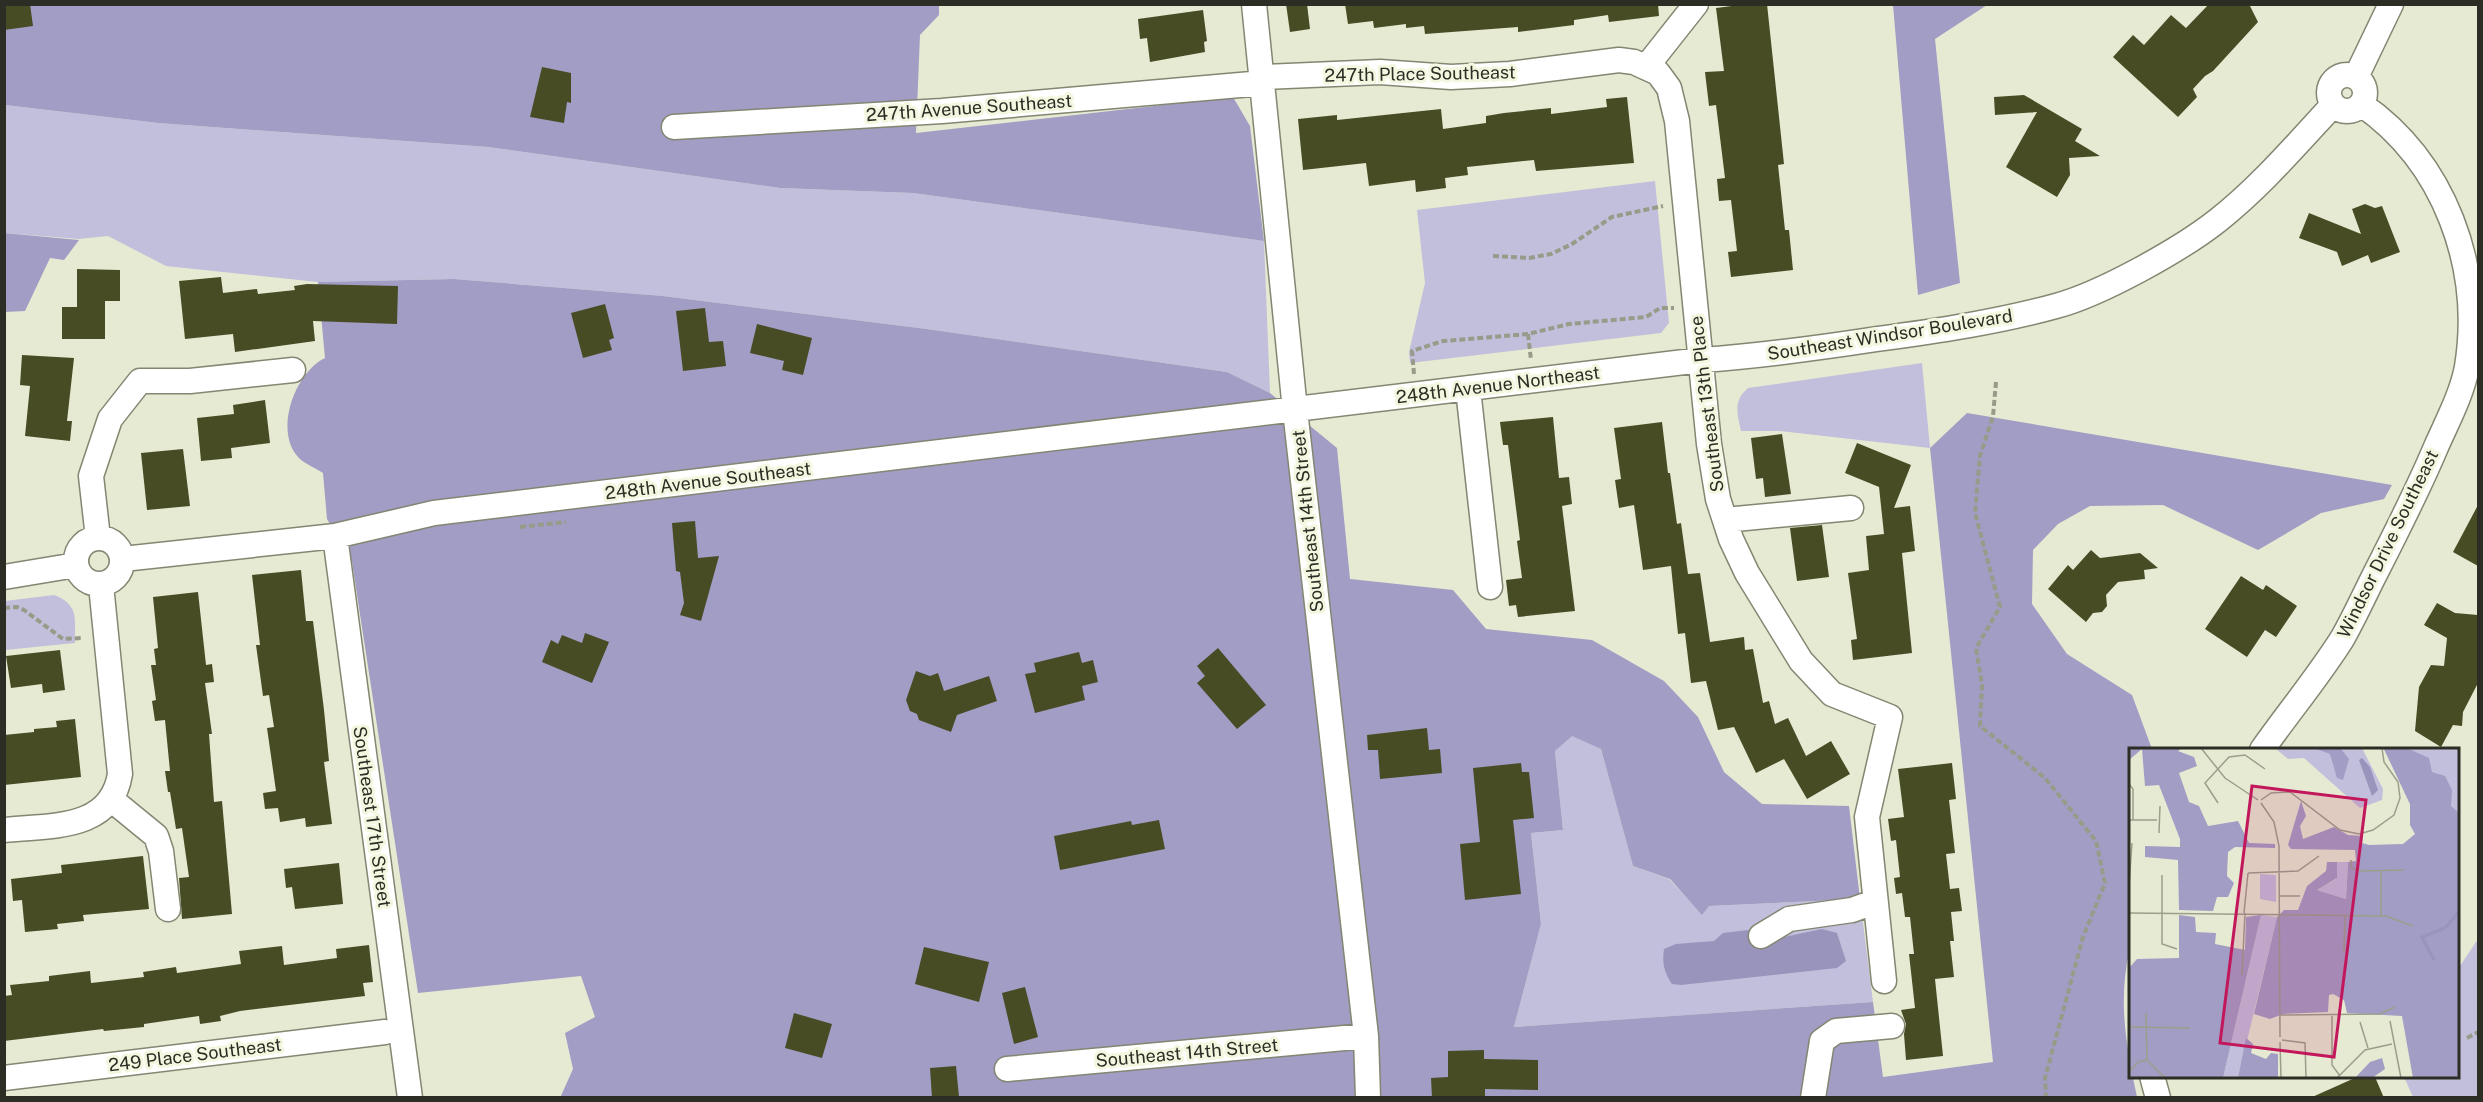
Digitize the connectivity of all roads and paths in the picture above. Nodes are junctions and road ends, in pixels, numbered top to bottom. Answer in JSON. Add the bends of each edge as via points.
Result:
{"nodes":[{"id":1,"x":1254,"y":4,"type":"edge"},
{"id":2,"x":1696,"y":4,"type":"edge"},
{"id":3,"x":2391,"y":4,"type":"edge"},
{"id":4,"x":1647,"y":66,"type":"junction"},
{"id":5,"x":2356,"y":77,"type":"junction"},
{"id":6,"x":1263,"y":80,"type":"junction"},
{"id":7,"x":2361,"y":104,"type":"junction"},
{"id":8,"x":2333,"y":105,"type":"junction"},
{"id":9,"x":674,"y":127,"type":"dead end"},
{"id":10,"x":1685,"y":202,"type":"junction"},
{"id":11,"x":1494,"y":256,"type":"dead end"},
{"id":12,"x":1696,"y":306,"type":"junction"},
{"id":13,"x":1701,"y":360,"type":"junction"},
{"id":14,"x":294,"y":370,"type":"dead end"},
{"id":15,"x":1996,"y":382,"type":"dead end"},
{"id":16,"x":1468,"y":389,"type":"junction"},
{"id":17,"x":1417,"y":395,"type":"junction"},
{"id":18,"x":1296,"y":410,"type":"junction"},
{"id":19,"x":1851,"y":508,"type":"dead end"},
{"id":20,"x":1725,"y":520,"type":"junction"},
{"id":21,"x":335,"y":536,"type":"junction"},
{"id":22,"x":98,"y":538,"type":"junction"},
{"id":23,"x":123,"y":559,"type":"junction"},
{"id":24,"x":76,"y":565,"type":"junction"},
{"id":25,"x":4,"y":577,"type":"edge"},
{"id":26,"x":101,"y":585,"type":"junction"},
{"id":27,"x":1490,"y":587,"type":"dead end"},
{"id":28,"x":4,"y":608,"type":"edge"},
{"id":29,"x":81,"y":638,"type":"dead end"},
{"id":30,"x":2263,"y":748,"type":"edge"},
{"id":31,"x":112,"y":800,"type":"junction"},
{"id":32,"x":4,"y":830,"type":"edge"},
{"id":33,"x":1874,"y":902,"type":"junction"},
{"id":34,"x":168,"y":909,"type":"dead end"},
{"id":35,"x":1761,"y":936,"type":"dead end"},
{"id":36,"x":1884,"y":981,"type":"dead end"},
{"id":37,"x":1892,"y":1026,"type":"dead end"},
{"id":38,"x":385,"y":1032,"type":"dead end"},
{"id":39,"x":2478,"y":1032,"type":"edge"},
{"id":40,"x":1366,"y":1036,"type":"junction"},
{"id":41,"x":2467,"y":1038,"type":"dead end"},
{"id":42,"x":1007,"y":1070,"type":"dead end"},
{"id":43,"x":4,"y":1078,"type":"edge"},
{"id":44,"x":2152,"y":1078,"type":"edge"},
{"id":45,"x":410,"y":1098,"type":"edge"},
{"id":46,"x":1368,"y":1098,"type":"edge"},
{"id":47,"x":1813,"y":1098,"type":"edge"},
{"id":48,"x":2046,"y":1098,"type":"edge"},
{"id":49,"x":2158,"y":1098,"type":"edge"}],
"edges":[{"from":1,"to":6,"type":"street","name":"Southeast 14th Street"},
{"from":2,"to":4,"type":"street"},
{"from":3,"to":5,"type":"street"},
{"from":4,"to":6,"type":"street","name":"247th Place Southeast","via":[[1619,60],[1510,74],[1380,72]]},
{"from":4,"to":10,"type":"street","name":"Southeast 13th Place","via":[[1659,73],[1669,88],[1677,121]]},
{"from":5,"to":7,"type":"street","via":[[2365,93]]},
{"from":5,"to":8,"type":"street","via":[[2345,75],[2334,80],[2328,95]]},
{"from":6,"to":9,"type":"street","name":"247th Avenue Southeast","via":[[942,111]]},
{"from":6,"to":18,"type":"street","name":"Southeast 14th Street"},
{"from":7,"to":8,"type":"street","via":[[2347,112]]},
{"from":7,"to":30,"type":"street","name":"Windsor Drive Southeast","via":[[2379,116],[2416,155],[2451,215],[2468,274],[2472,319],[2467,369],[2414,499],[2342,639]]},
{"from":8,"to":13,"type":"street","name":"Southeast Windsor Boulevard","via":[[2257,187],[2215,222],[2169,252],[2058,306],[1944,330],[1760,356]]},
{"from":10,"to":11,"type":"path","via":[[1612,217],[1551,254],[1529,258]]},
{"from":10,"to":12,"type":"street","name":"Southeast 13th Place"},
{"from":12,"to":13,"type":"street","name":"Southeast 13th Place"},
{"from":12,"to":17,"type":"path","via":[[1660,308],[1646,317],[1569,324],[1528,334],[1443,341],[1422,347],[1412,351]]},
{"from":13,"to":16,"type":"street","name":"248th Avenue Northeast"},
{"from":13,"to":20,"type":"street","name":"Southeast 13th Place","via":[[1709,444]]},
{"from":14,"to":22,"type":"street","via":[[190,381],[140,381],[110,419],[92,476]]},
{"from":15,"to":48,"type":"path","via":[[1993,416],[1980,456],[1975,513],[2000,607],[1976,648],[1982,685],[1980,726],[2045,778],[2096,841],[2105,883],[2083,937],[2045,1078]]},
{"from":16,"to":17,"type":"street","name":"248th Avenue Northeast"},
{"from":16,"to":27,"type":"street"},
{"from":17,"to":18,"type":"street","name":"248th Avenue Northeast"},
{"from":18,"to":21,"type":"street","name":"248th Avenue Southeast","via":[[434,513]]},
{"from":18,"to":40,"type":"street","name":"Southeast 14th Street"},
{"from":19,"to":20,"type":"street"},
{"from":20,"to":33,"type":"street","name":"Southeast 13th Place","via":[[1747,573],[1801,661],[1832,694],[1890,717],[1867,817]]},
{"from":21,"to":23,"type":"street","name":"248th Avenue Southeast"},
{"from":21,"to":45,"type":"street","name":"Southeast 17th Street"},
{"from":22,"to":23,"type":"street","via":[[112,541]]},
{"from":22,"to":24,"type":"street","via":[[82,546]]},
{"from":23,"to":26,"type":"street","via":[[120,574]]},
{"from":24,"to":25,"type":"street"},
{"from":24,"to":26,"type":"street","via":[[87,582]]},
{"from":26,"to":31,"type":"street","via":[[120,774]]},
{"from":28,"to":29,"type":"path","via":[[24,610],[63,639]]},
{"from":31,"to":32,"type":"street","via":[[90,818]]},
{"from":31,"to":34,"type":"street","via":[[156,836]]},
{"from":33,"to":35,"type":"street","via":[[1852,910],[1788,919]]},
{"from":33,"to":36,"type":"street"},
{"from":37,"to":47,"type":"street","via":[[1836,1031],[1822,1041]]},
{"from":38,"to":43,"type":"street","name":"249 Place Southeast"},
{"from":39,"to":41,"type":"path"},
{"from":40,"to":42,"type":"street","name":"Southeast 14th Street"},
{"from":40,"to":46,"type":"street","name":"Southeast 14th Street"},
{"from":44,"to":49,"type":"street"}]}
